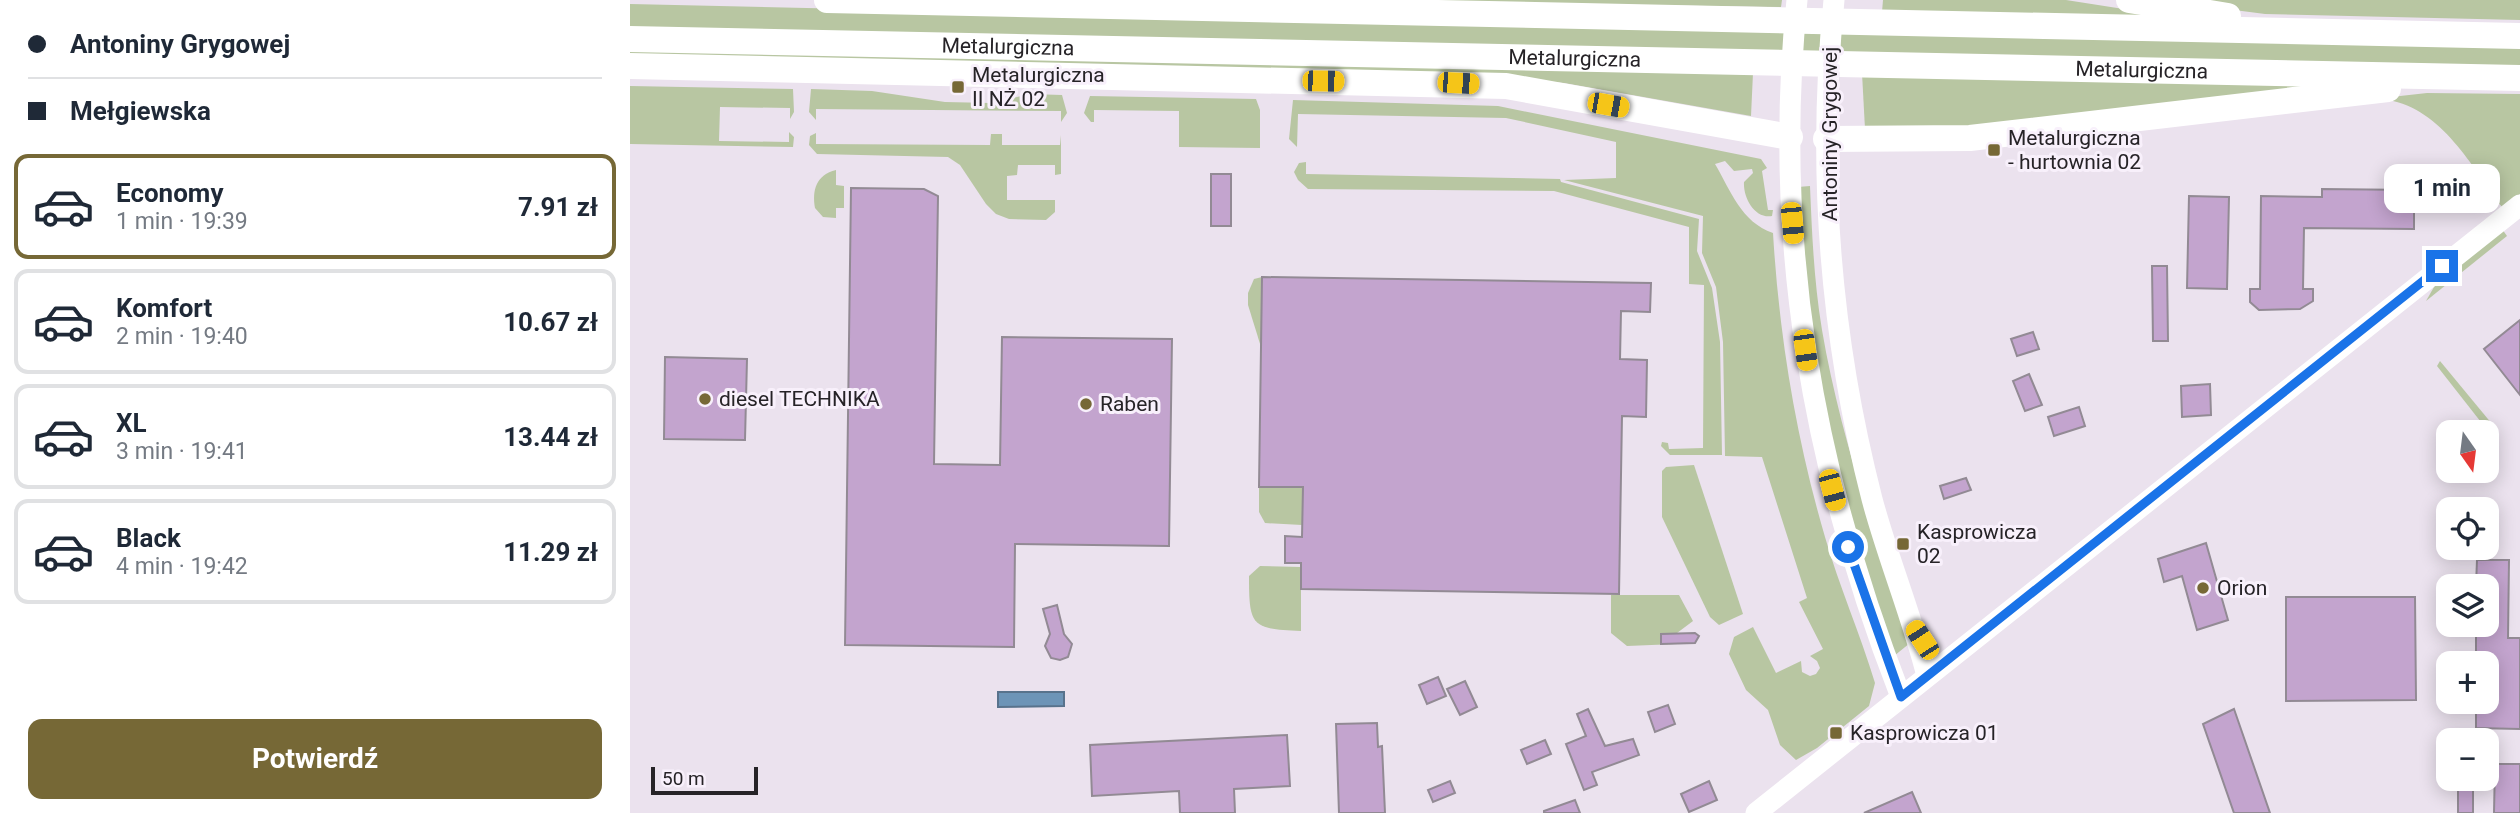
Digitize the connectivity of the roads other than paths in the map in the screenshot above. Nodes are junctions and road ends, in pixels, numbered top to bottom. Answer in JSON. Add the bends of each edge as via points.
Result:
{"nodes":[{"id":1,"x":827,"y":0,"type":"edge"},
{"id":2,"x":1375,"y":0,"type":"edge"},
{"id":3,"x":1797,"y":0,"type":"edge"},
{"id":4,"x":1834,"y":0,"type":"edge"},
{"id":5,"x":2129,"y":0,"type":"edge"},
{"id":6,"x":1303,"y":10,"type":"junction"},
{"id":7,"x":2312,"y":31,"type":"junction"},
{"id":8,"x":2520,"y":36,"type":"edge"},
{"id":9,"x":630,"y":39,"type":"edge"},
{"id":10,"x":630,"y":66,"type":"edge"},
{"id":11,"x":2465,"y":77,"type":"junction"},
{"id":12,"x":2520,"y":78,"type":"edge"},
{"id":13,"x":1790,"y":137,"type":"junction"},
{"id":14,"x":1826,"y":139,"type":"junction"},
{"id":15,"x":2520,"y":205,"type":"edge"},
{"id":16,"x":1912,"y":625,"type":"junction"},
{"id":17,"x":1965,"y":646,"type":"junction"},
{"id":18,"x":1927,"y":676,"type":"junction"},
{"id":19,"x":1901,"y":697,"type":"junction"},
{"id":20,"x":1756,"y":813,"type":"edge"}],
"edges":[{"from":1,"to":6,"type":"main road","name":"Metalurgiczna"},
{"from":2,"to":6,"type":"main road"},
{"from":3,"to":13,"type":"street","name":"Antoniny Grygowej"},
{"from":4,"to":14,"type":"street","name":"Antoniny Grygowej"},
{"from":5,"to":7,"type":"main road"},
{"from":6,"to":7,"type":"main road","name":"Metalurgiczna"},
{"from":7,"to":8,"type":"main road","name":"Metalurgiczna"},
{"from":9,"to":11,"type":"main road","name":"Metalurgiczna"},
{"from":10,"to":13,"type":"main road","via":[[1506,86]]},
{"from":11,"to":12,"type":"main road","name":"Metalurgiczna"},
{"from":11,"to":14,"type":"main road","via":[[1970,138]]},
{"from":13,"to":14,"type":"street"},
{"from":13,"to":19,"type":"street","name":"Antoniny Grygowej","via":[[1799,302],[1819,431],[1853,566]]},
{"from":14,"to":16,"type":"street","name":"Antoniny Grygowej","via":[[1830,252],[1848,390],[1882,537]]},
{"from":15,"to":17,"type":"street"},
{"from":16,"to":17,"type":"street","via":[[1929,648],[1945,651]]},
{"from":16,"to":18,"type":"street","name":"Antoniny Grygowej"},
{"from":17,"to":18,"type":"street"},
{"from":18,"to":19,"type":"street"},
{"from":19,"to":20,"type":"street"}]}
